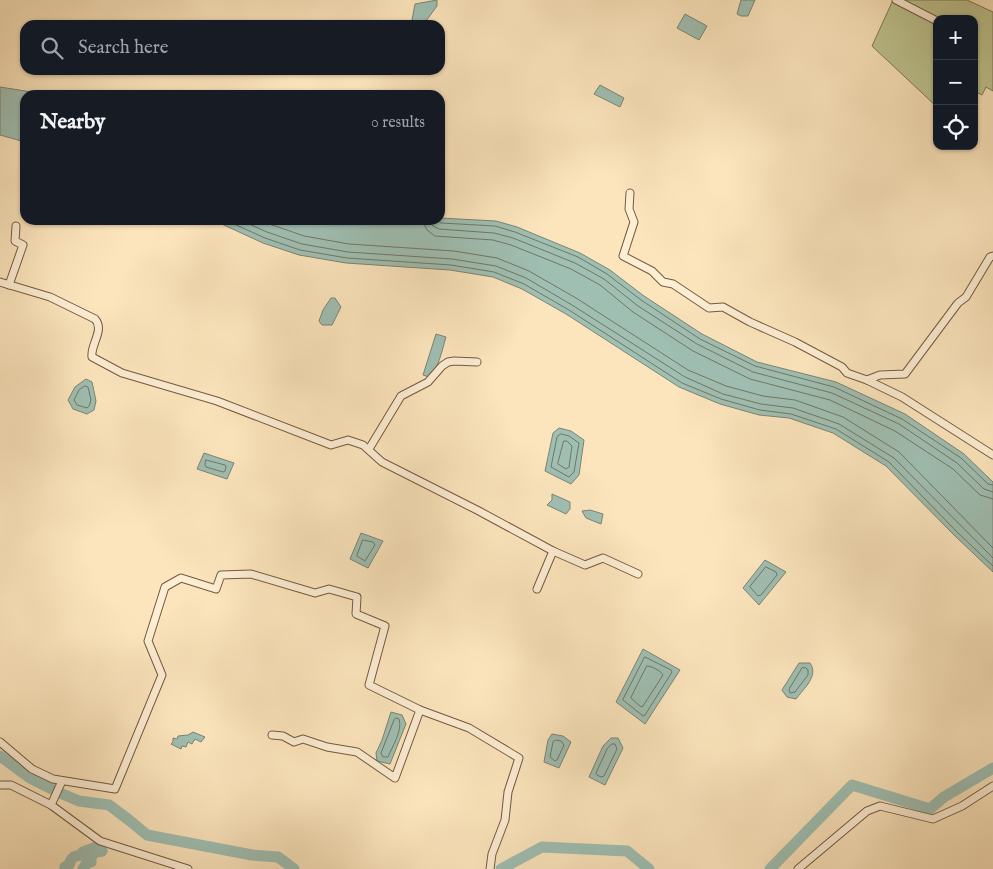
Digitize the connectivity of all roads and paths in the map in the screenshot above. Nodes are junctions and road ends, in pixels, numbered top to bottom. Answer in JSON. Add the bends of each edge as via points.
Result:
{"nodes":[{"id":1,"x":896,"y":0,"type":"edge"},
{"id":2,"x":933,"y":19,"type":"edge"},
{"id":3,"x":630,"y":193,"type":"dead end"},
{"id":4,"x":16,"y":226,"type":"dead end"},
{"id":5,"x":993,"y":256,"type":"edge"},
{"id":6,"x":0,"y":282,"type":"edge"},
{"id":7,"x":9,"y":285,"type":"junction"},
{"id":8,"x":477,"y":362,"type":"dead end"},
{"id":9,"x":867,"y":380,"type":"junction"},
{"id":10,"x":369,"y":450,"type":"junction"},
{"id":11,"x":993,"y":455,"type":"edge"},
{"id":12,"x":553,"y":551,"type":"junction"},
{"id":13,"x":638,"y":574,"type":"dead end"},
{"id":14,"x":537,"y":589,"type":"dead end"},
{"id":15,"x":420,"y":710,"type":"junction"},
{"id":16,"x":272,"y":735,"type":"dead end"},
{"id":17,"x":0,"y":742,"type":"edge"},
{"id":18,"x":60,"y":783,"type":"junction"},
{"id":19,"x":0,"y":785,"type":"edge"},
{"id":20,"x":993,"y":786,"type":"edge"},
{"id":21,"x":51,"y":806,"type":"junction"},
{"id":22,"x":188,"y":869,"type":"edge"},
{"id":23,"x":490,"y":869,"type":"edge"},
{"id":24,"x":798,"y":869,"type":"edge"}],
"edges":[{"from":1,"to":2,"type":"street"},
{"from":3,"to":9,"type":"street","via":[[629,209],[634,222],[623,256],[709,308],[723,308],[803,346],[847,373]]},
{"from":4,"to":7,"type":"street","via":[[15,241],[23,245]]},
{"from":5,"to":9,"type":"street","via":[[966,297],[958,303],[905,374],[880,375]]},
{"from":6,"to":7,"type":"street"},
{"from":7,"to":10,"type":"street","via":[[50,298],[95,318],[98,325],[92,357],[115,370],[217,401],[330,445],[350,440]]},
{"from":8,"to":10,"type":"street","via":[[448,362],[428,382],[401,396]]},
{"from":9,"to":11,"type":"street","via":[[902,397]]},
{"from":10,"to":12,"type":"street","via":[[382,462]]},
{"from":12,"to":13,"type":"street","via":[[585,565],[603,558]]},
{"from":12,"to":14,"type":"street"},
{"from":15,"to":16,"type":"street","via":[[395,778],[357,752],[303,739],[294,742]]},
{"from":15,"to":18,"type":"street","via":[[369,685],[385,626],[356,614],[357,597],[330,589],[315,593],[250,574],[221,575],[216,589],[181,578],[165,587],[148,641],[162,675],[115,789]]},
{"from":15,"to":23,"type":"street","via":[[469,728],[519,758]]},
{"from":17,"to":18,"type":"street","via":[[32,769]]},
{"from":18,"to":21,"type":"street"},
{"from":19,"to":21,"type":"street","via":[[11,785]]},
{"from":20,"to":24,"type":"street","via":[[962,806],[933,818],[880,806],[867,811]]},
{"from":21,"to":22,"type":"street","via":[[100,841]]}]}
